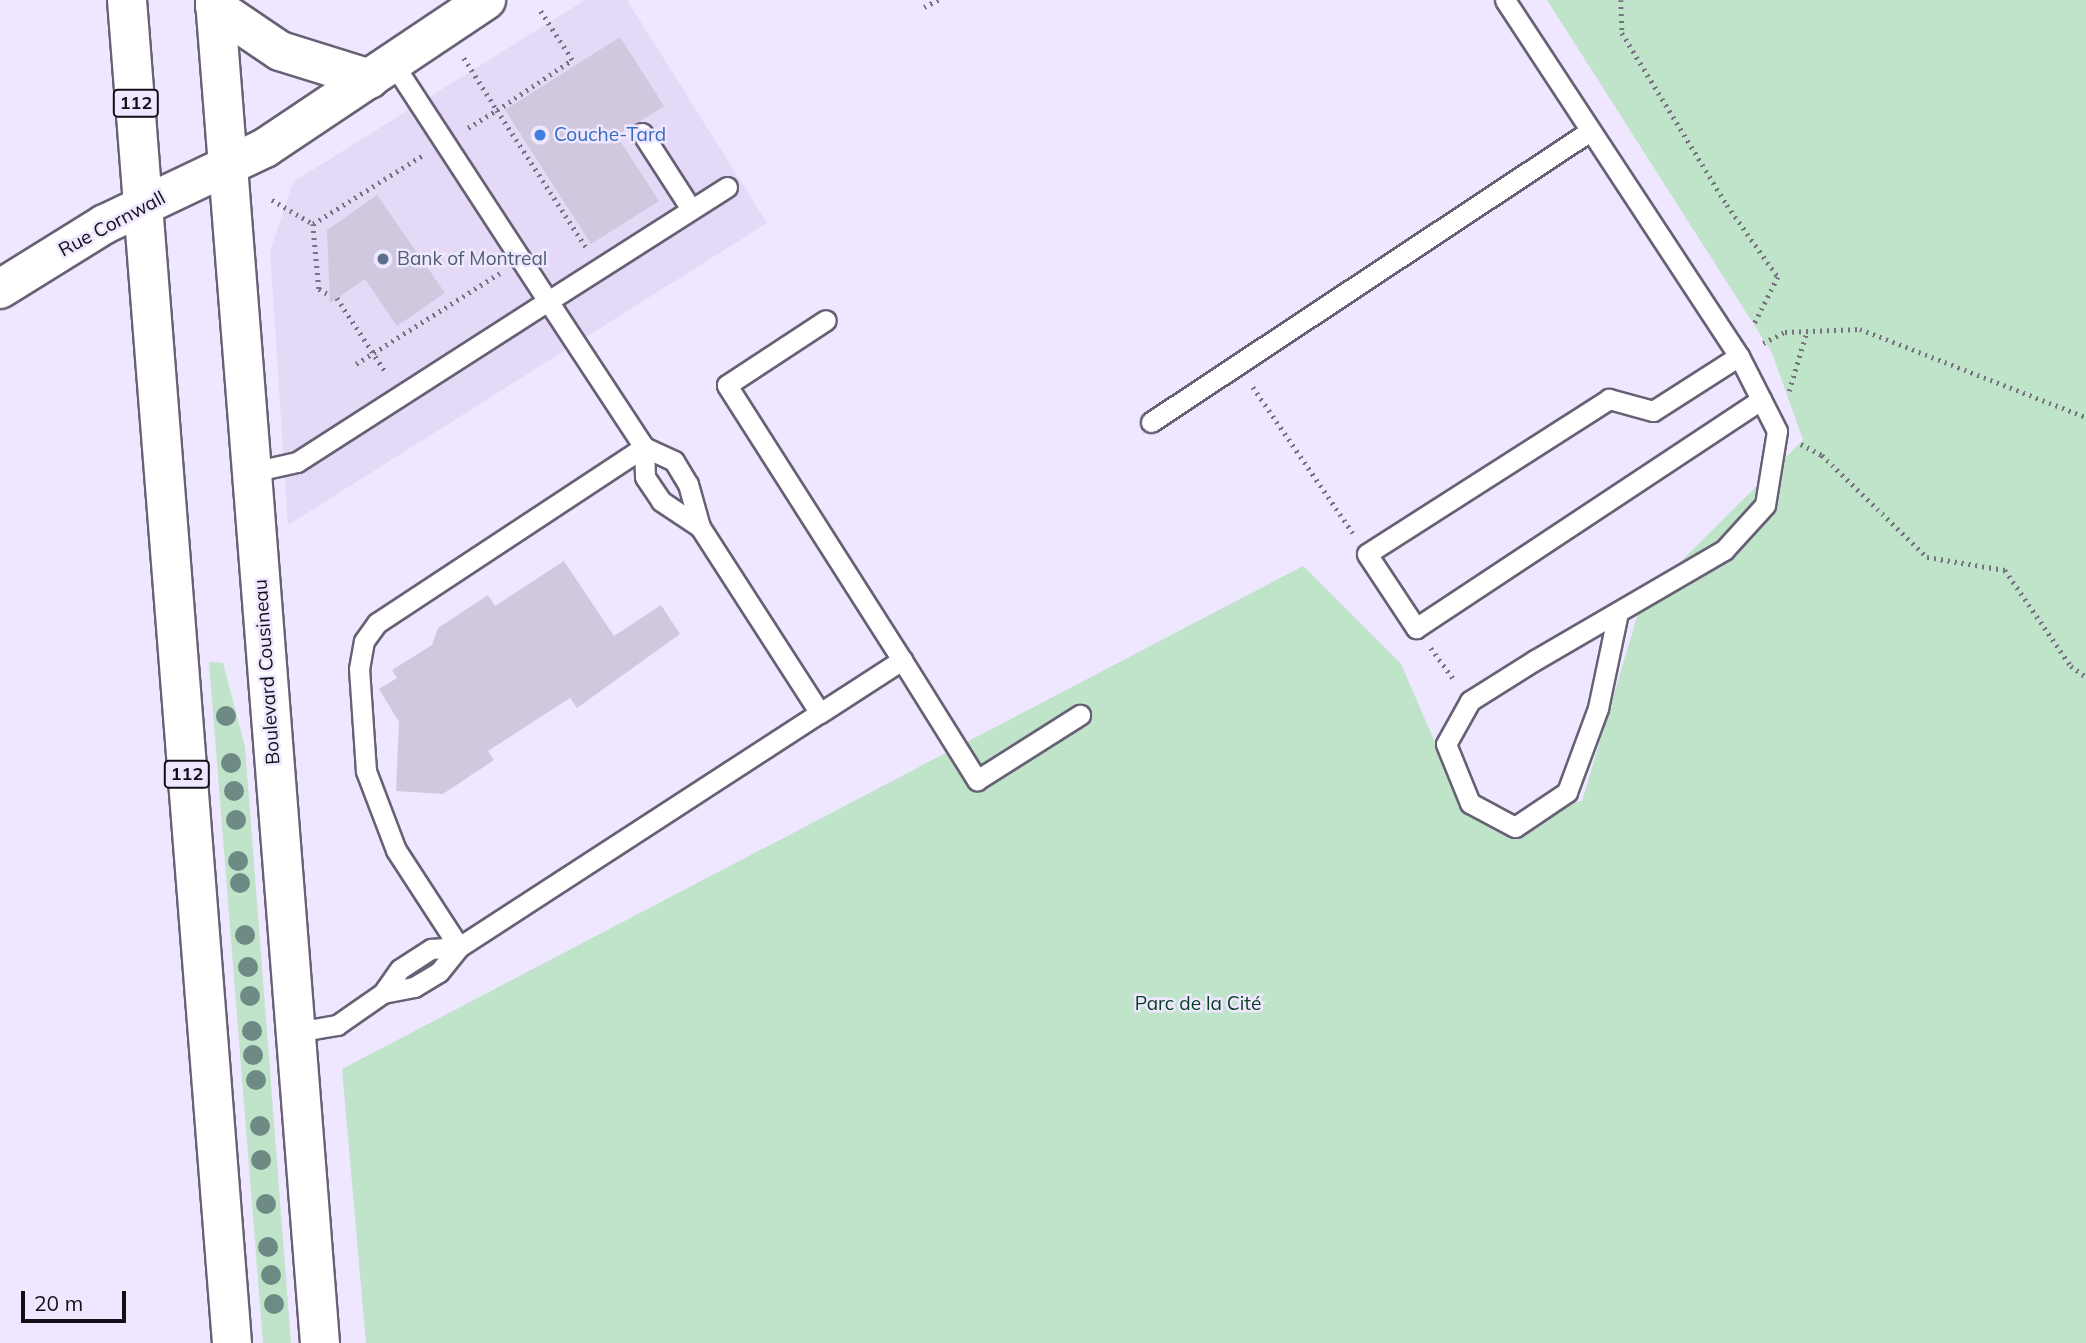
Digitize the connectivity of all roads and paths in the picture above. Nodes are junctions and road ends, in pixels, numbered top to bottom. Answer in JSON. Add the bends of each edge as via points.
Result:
{"nodes":[{"id":1,"x":127,"y":0,"type":"edge"},
{"id":2,"x":486,"y":0,"type":"edge"},
{"id":3,"x":938,"y":0,"type":"edge"},
{"id":4,"x":1504,"y":0,"type":"edge"},
{"id":5,"x":1621,"y":0,"type":"edge"},
{"id":6,"x":215,"y":4,"type":"edge"},
{"id":7,"x":924,"y":7,"type":"dead end"},
{"id":8,"x":539,"y":9,"type":"dead end"},
{"id":9,"x":464,"y":57,"type":"dead end"},
{"id":10,"x":382,"y":71,"type":"junction"},
{"id":11,"x":497,"y":110,"type":"junction"},
{"id":12,"x":464,"y":130,"type":"dead end"},
{"id":13,"x":1590,"y":131,"type":"junction"},
{"id":14,"x":642,"y":133,"type":"dead end"},
{"id":15,"x":426,"y":153,"type":"dead end"},
{"id":16,"x":228,"y":164,"type":"junction"},
{"id":17,"x":727,"y":187,"type":"dead end"},
{"id":18,"x":271,"y":200,"type":"dead end"},
{"id":19,"x":143,"y":206,"type":"junction"},
{"id":20,"x":691,"y":209,"type":"junction"},
{"id":21,"x":313,"y":224,"type":"junction"},
{"id":22,"x":588,"y":250,"type":"dead end"},
{"id":23,"x":503,"y":271,"type":"dead end"},
{"id":24,"x":0,"y":289,"type":"edge"},
{"id":25,"x":330,"y":295,"type":"dead end"},
{"id":26,"x":337,"y":298,"type":"dead end"},
{"id":27,"x":548,"y":301,"type":"junction"},
{"id":28,"x":826,"y":320,"type":"dead end"},
{"id":29,"x":1807,"y":331,"type":"junction"},
{"id":30,"x":374,"y":353,"type":"junction"},
{"id":31,"x":1738,"y":356,"type":"junction"},
{"id":32,"x":356,"y":364,"type":"dead end"},
{"id":33,"x":1238,"y":364,"type":"junction"},
{"id":34,"x":1761,"y":400,"type":"junction"},
{"id":35,"x":2086,"y":417,"type":"edge"},
{"id":36,"x":1151,"y":422,"type":"dead end"},
{"id":37,"x":1777,"y":431,"type":"junction"},
{"id":38,"x":644,"y":447,"type":"junction"},
{"id":39,"x":252,"y":472,"type":"junction"},
{"id":40,"x":700,"y":527,"type":"junction"},
{"id":41,"x":1367,"y":554,"type":"junction"},
{"id":42,"x":1618,"y":612,"type":"junction"},
{"id":43,"x":1416,"y":628,"type":"junction"},
{"id":44,"x":902,"y":660,"type":"junction"},
{"id":45,"x":2086,"y":677,"type":"edge"},
{"id":46,"x":1470,"y":701,"type":"junction"},
{"id":47,"x":820,"y":713,"type":"junction"},
{"id":48,"x":1080,"y":715,"type":"dead end"},
{"id":49,"x":459,"y":947,"type":"junction"},
{"id":50,"x":296,"y":1032,"type":"junction"},
{"id":51,"x":232,"y":1343,"type":"edge"},
{"id":52,"x":320,"y":1343,"type":"edge"}],
"edges":[{"from":1,"to":19,"type":"main road","number":"112"},
{"from":2,"to":10,"type":"main road","name":"Rue Cornwall"},
{"from":3,"to":7,"type":"path"},
{"from":4,"to":13,"type":"lane"},
{"from":5,"to":31,"type":"path","via":[[1622,33],[1727,205],[1778,277]]},
{"from":6,"to":10,"type":"main road","via":[[280,51]]},
{"from":6,"to":16,"type":"main road","name":"Boulevard Cousineau"},
{"from":8,"to":11,"type":"path","via":[[572,60]]},
{"from":9,"to":11,"type":"path"},
{"from":10,"to":16,"type":"main road","name":"Rue Cornwall","via":[[265,148]]},
{"from":10,"to":27,"type":"lane"},
{"from":11,"to":12,"type":"path"},
{"from":11,"to":22,"type":"path"},
{"from":13,"to":31,"type":"lane"},
{"from":13,"to":33,"type":"lane"},
{"from":14,"to":20,"type":"lane"},
{"from":15,"to":21,"type":"path"},
{"from":16,"to":19,"type":"main road","name":"Rue Cornwall"},
{"from":16,"to":39,"type":"main road","name":"Boulevard Cousineau"},
{"from":17,"to":20,"type":"lane"},
{"from":18,"to":21,"type":"path"},
{"from":19,"to":24,"type":"main road","name":"Rue Cornwall","via":[[84,236]]},
{"from":19,"to":51,"type":"main road","number":"112"},
{"from":20,"to":27,"type":"lane"},
{"from":21,"to":25,"type":"path","via":[[319,289]]},
{"from":23,"to":30,"type":"path"},
{"from":26,"to":30,"type":"path"},
{"from":27,"to":38,"type":"lane"},
{"from":27,"to":39,"type":"lane","via":[[297,462]]},
{"from":28,"to":44,"type":"lane","via":[[727,385]]},
{"from":29,"to":31,"type":"path","via":[[1785,332]]},
{"from":29,"to":35,"type":"path","via":[[1860,329]]},
{"from":29,"to":37,"type":"path"},
{"from":30,"to":32,"type":"path"},
{"from":31,"to":34,"type":"lane"},
{"from":31,"to":41,"type":"lane","via":[[1653,411],[1609,399]]},
{"from":33,"to":36,"type":"lane"},
{"from":33,"to":41,"type":"path"},
{"from":34,"to":37,"type":"lane"},
{"from":34,"to":43,"type":"lane"},
{"from":37,"to":42,"type":"lane","via":[[1765,505],[1724,551]]},
{"from":37,"to":45,"type":"path","via":[[1822,455],[1927,557],[2005,570],[2071,666]]},
{"from":38,"to":40,"type":"lane","via":[[674,461],[688,484]]},
{"from":38,"to":40,"type":"lane","via":[[645,477],[661,502]]},
{"from":38,"to":49,"type":"lane","via":[[377,623],[364,641],[359,669],[366,771],[396,850]]},
{"from":39,"to":50,"type":"main road","name":"Boulevard Cousineau"},
{"from":40,"to":47,"type":"lane"},
{"from":41,"to":43,"type":"lane"},
{"from":42,"to":46,"type":"lane"},
{"from":42,"to":46,"type":"lane","via":[[1598,708],[1567,792],[1515,827],[1470,803],[1446,744]]},
{"from":43,"to":46,"type":"path"},
{"from":44,"to":47,"type":"lane"},
{"from":44,"to":48,"type":"lane","via":[[977,780]]},
{"from":47,"to":49,"type":"lane"},
{"from":49,"to":50,"type":"lane","via":[[443,969],[414,987],[383,993],[330,1028]]},
{"from":50,"to":52,"type":"main road","name":"Boulevard Cousineau"}]}
